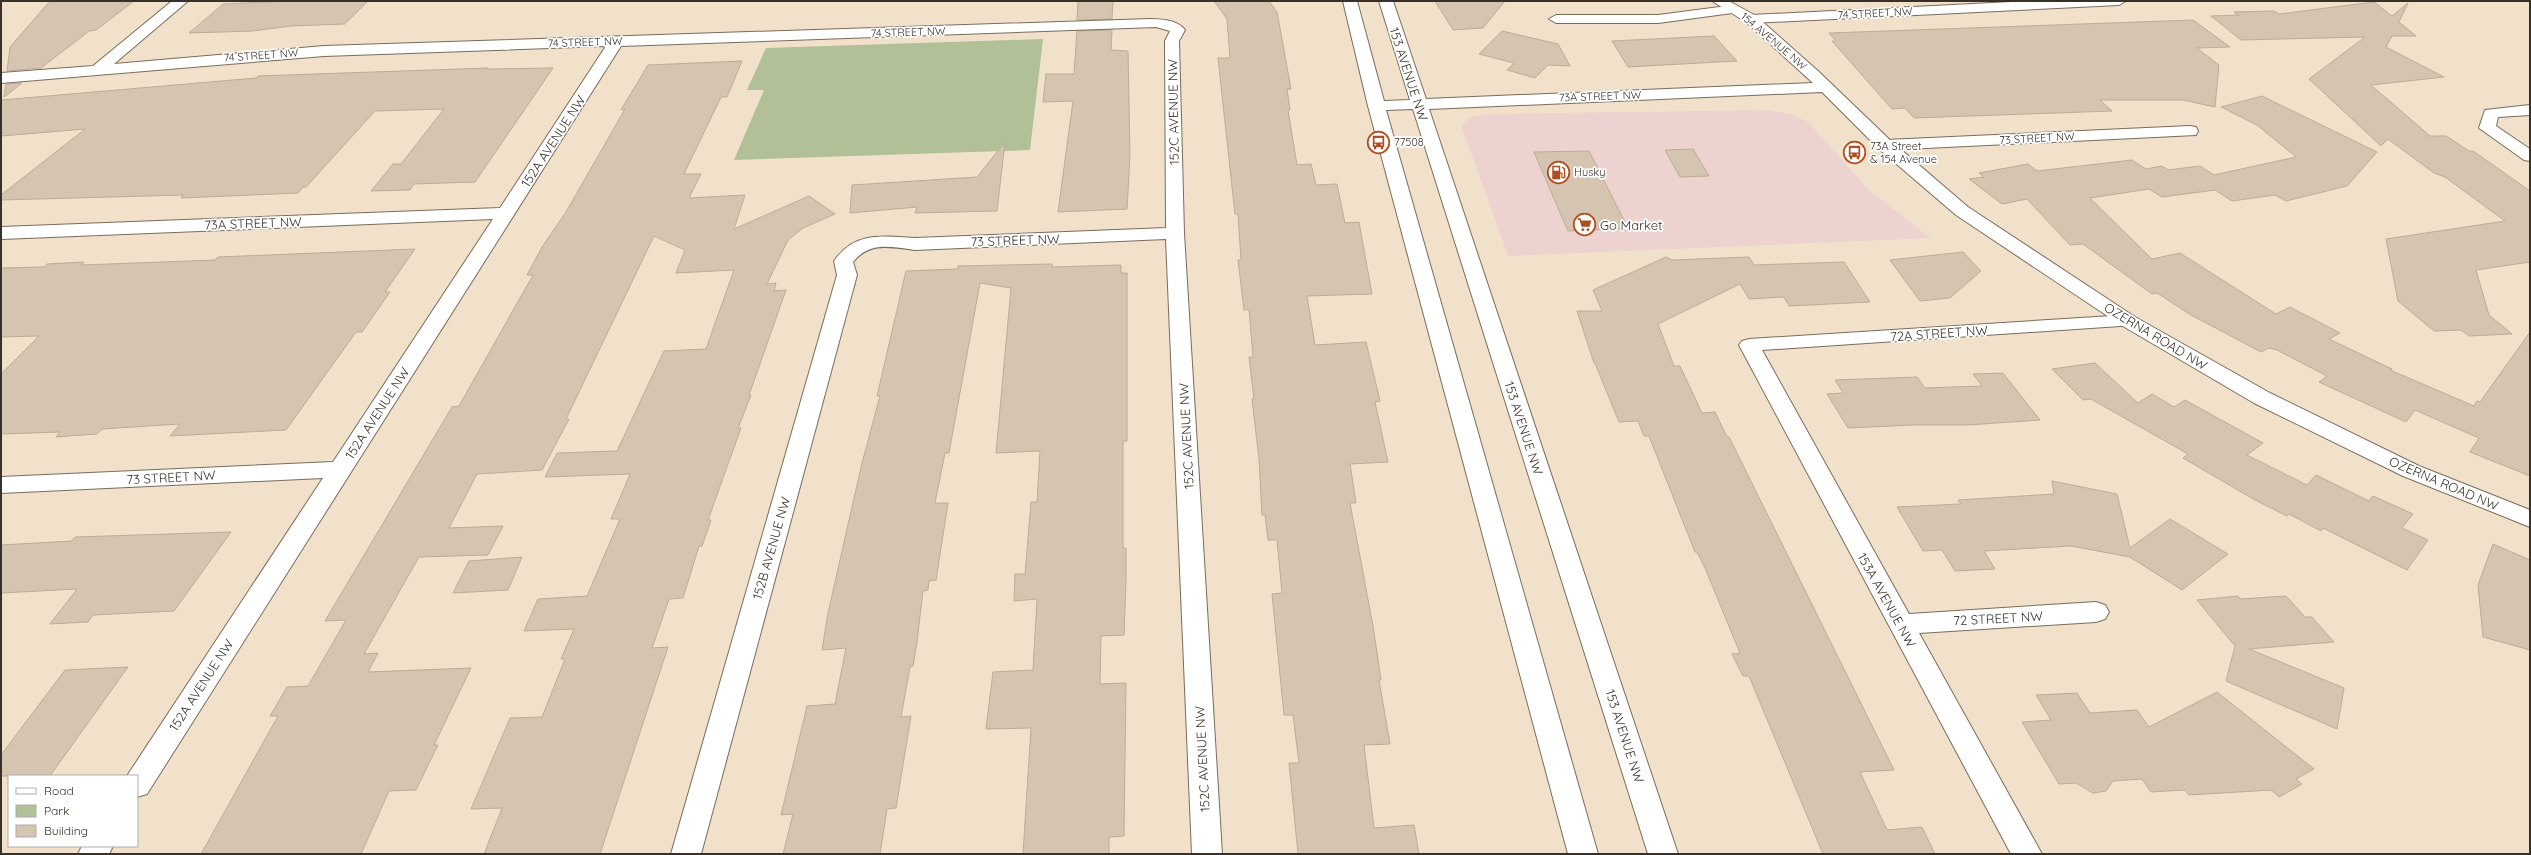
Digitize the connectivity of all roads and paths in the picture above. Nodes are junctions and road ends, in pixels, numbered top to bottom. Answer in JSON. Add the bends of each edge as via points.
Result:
{"nodes":[{"id":1,"x":181,"y":1,"type":"edge"},
{"id":2,"x":1350,"y":1,"type":"edge"},
{"id":3,"x":1386,"y":1,"type":"edge"},
{"id":4,"x":1719,"y":1,"type":"edge"},
{"id":5,"x":2119,"y":1,"type":"edge"},
{"id":6,"x":1736,"y":10,"type":"junction"},
{"id":7,"x":1556,"y":19,"type":"dead end"},
{"id":8,"x":1751,"y":19,"type":"junction"},
{"id":9,"x":1169,"y":24,"type":"joint"},
{"id":10,"x":617,"y":41,"type":"junction"},
{"id":11,"x":96,"y":70,"type":"junction"},
{"id":12,"x":1,"y":78,"type":"edge"},
{"id":13,"x":1824,"y":87,"type":"junction"},
{"id":14,"x":1418,"y":104,"type":"junction"},
{"id":15,"x":1376,"y":106,"type":"junction"},
{"id":16,"x":2530,"y":110,"type":"edge"},
{"id":17,"x":2190,"y":131,"type":"dead end"},
{"id":18,"x":1884,"y":145,"type":"junction"},
{"id":19,"x":2530,"y":156,"type":"edge"},
{"id":20,"x":506,"y":213,"type":"junction"},
{"id":21,"x":1,"y":233,"type":"edge"},
{"id":22,"x":1175,"y":233,"type":"junction"},
{"id":23,"x":855,"y":247,"type":"joint"},
{"id":24,"x":2128,"y":321,"type":"junction"},
{"id":25,"x":1749,"y":345,"type":"joint"},
{"id":26,"x":341,"y":469,"type":"junction"},
{"id":27,"x":1,"y":485,"type":"edge"},
{"id":28,"x":2530,"y":519,"type":"edge"},
{"id":29,"x":2096,"y":612,"type":"dead end"},
{"id":30,"x":1900,"y":624,"type":"junction"},
{"id":31,"x":138,"y":784,"type":"edge"},
{"id":32,"x":686,"y":854,"type":"edge"},
{"id":33,"x":1207,"y":854,"type":"edge"},
{"id":34,"x":1583,"y":854,"type":"edge"},
{"id":35,"x":1663,"y":854,"type":"edge"},
{"id":36,"x":2028,"y":854,"type":"edge"}],
"edges":[{"from":1,"to":11,"type":"street"},
{"from":2,"to":15,"type":"street"},
{"from":3,"to":14,"type":"street","name":"153 AVENUE NW"},
{"from":4,"to":6,"type":"street","name":"154 AVENUE NW"},
{"from":5,"to":8,"type":"street","name":"74 STREET NW"},
{"from":6,"to":7,"type":"street","via":[[1658,19]]},
{"from":6,"to":8,"type":"street","name":"154 AVENUE NW"},
{"from":8,"to":13,"type":"street","name":"154 AVENUE NW"},
{"from":9,"to":10,"type":"street","name":"74 STREET NW","via":[[1152,22],[1124,25]]},
{"from":9,"to":22,"type":"street","name":"152C AVENUE NW","via":[[1178,30],[1172,41]]},
{"from":10,"to":11,"type":"street","name":"74 STREET NW","via":[[324,51]]},
{"from":10,"to":20,"type":"street","name":"152A AVENUE NW"},
{"from":11,"to":12,"type":"street","name":"74 STREET NW"},
{"from":13,"to":14,"type":"street","name":"73A STREET NW"},
{"from":13,"to":18,"type":"street","name":"OZERNA ROAD NW"},
{"from":14,"to":15,"type":"street","name":"73A STREET NW"},
{"from":14,"to":35,"type":"street","name":"153 AVENUE NW"},
{"from":15,"to":34,"type":"street"},
{"from":16,"to":19,"type":"street","via":[[2491,113],[2487,128]]},
{"from":17,"to":18,"type":"street","name":"73 STREET NW"},
{"from":18,"to":24,"type":"street","name":"OZERNA ROAD NW","via":[[1962,211]]},
{"from":20,"to":21,"type":"street","name":"73A STREET NW"},
{"from":20,"to":26,"type":"street","name":"152A AVENUE NW"},
{"from":22,"to":23,"type":"street","name":"73 STREET NW","via":[[915,244],[881,241]]},
{"from":22,"to":33,"type":"street","name":"152C AVENUE NW"},
{"from":23,"to":32,"type":"street","name":"152B AVENUE NW","via":[[843,261],[847,274]]},
{"from":24,"to":25,"type":"street","name":"72A STREET NW"},
{"from":24,"to":28,"type":"street","name":"OZERNA ROAD NW","via":[[2283,408],[2411,471]]},
{"from":25,"to":30,"type":"street","name":"153A AVENUE NW"},
{"from":26,"to":27,"type":"street","name":"73 STREET NW"},
{"from":26,"to":31,"type":"street","name":"152A AVENUE NW"},
{"from":29,"to":30,"type":"street","name":"72 STREET NW"},
{"from":30,"to":36,"type":"street","name":"153A AVENUE NW"}]}
